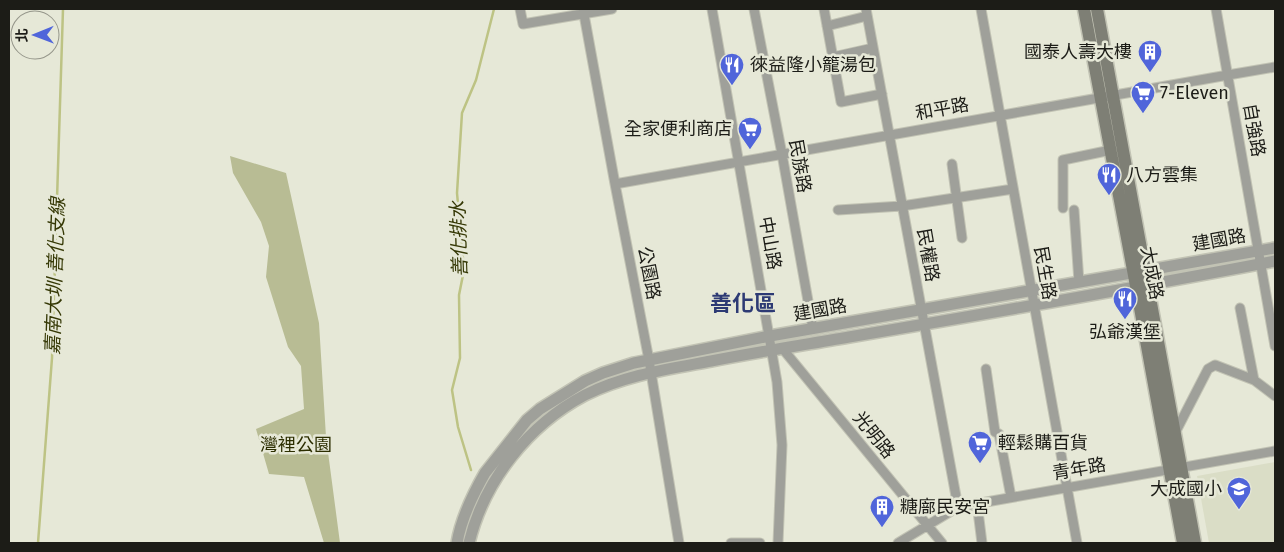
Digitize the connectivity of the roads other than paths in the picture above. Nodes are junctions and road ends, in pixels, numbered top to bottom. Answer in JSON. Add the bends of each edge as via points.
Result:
{"nodes":[{"id":1,"x":520,"y":9,"type":"edge"},
{"id":2,"x":612,"y":9,"type":"edge"},
{"id":3,"x":712,"y":9,"type":"edge"},
{"id":4,"x":754,"y":9,"type":"edge"},
{"id":5,"x":824,"y":9,"type":"edge"},
{"id":6,"x":981,"y":9,"type":"edge"},
{"id":7,"x":1084,"y":9,"type":"edge"},
{"id":8,"x":1097,"y":9,"type":"edge"},
{"id":9,"x":1216,"y":9,"type":"edge"},
{"id":10,"x":584,"y":11,"type":"edge"},
{"id":11,"x":867,"y":12,"type":"edge"},
{"id":12,"x":827,"y":26,"type":"junction"},
{"id":13,"x":873,"y":48,"type":"junction"},
{"id":14,"x":833,"y":57,"type":"junction"},
{"id":15,"x":1275,"y":67,"type":"edge"},
{"id":16,"x":1228,"y":75,"type":"junction"},
{"id":17,"x":882,"y":94,"type":"junction"},
{"id":18,"x":1107,"y":96,"type":"junction"},
{"id":19,"x":1000,"y":115,"type":"junction"},
{"id":20,"x":889,"y":135,"type":"junction"},
{"id":21,"x":1111,"y":150,"type":"junction"},
{"id":22,"x":782,"y":154,"type":"junction"},
{"id":23,"x":739,"y":161,"type":"junction"},
{"id":24,"x":952,"y":164,"type":"dead end"},
{"id":25,"x":614,"y":184,"type":"junction"},
{"id":26,"x":1013,"y":189,"type":"junction"},
{"id":27,"x":957,"y":198,"type":"junction"},
{"id":28,"x":902,"y":206,"type":"junction"},
{"id":29,"x":1063,"y":208,"type":"dead end"},
{"id":30,"x":838,"y":210,"type":"dead end"},
{"id":31,"x":1074,"y":210,"type":"dead end"},
{"id":32,"x":962,"y":238,"type":"dead end"},
{"id":33,"x":1275,"y":248,"type":"edge"},
{"id":34,"x":1259,"y":251,"type":"junction"},
{"id":35,"x":1275,"y":261,"type":"edge"},
{"id":36,"x":1261,"y":263,"type":"junction"},
{"id":37,"x":1140,"y":272,"type":"junction"},
{"id":38,"x":1079,"y":282,"type":"junction"},
{"id":39,"x":1142,"y":286,"type":"junction"},
{"id":40,"x":1032,"y":290,"type":"junction"},
{"id":41,"x":1271,"y":295,"type":"edge"},
{"id":42,"x":1034,"y":305,"type":"junction"},
{"id":43,"x":1240,"y":308,"type":"dead end"},
{"id":44,"x":922,"y":310,"type":"junction"},
{"id":45,"x":924,"y":324,"type":"junction"},
{"id":46,"x":813,"y":329,"type":"junction"},
{"id":47,"x":770,"y":336,"type":"junction"},
{"id":48,"x":1275,"y":343,"type":"edge"},
{"id":49,"x":777,"y":349,"type":"junction"},
{"id":50,"x":649,"y":360,"type":"junction"},
{"id":51,"x":986,"y":369,"type":"dead end"},
{"id":52,"x":651,"y":372,"type":"junction"},
{"id":53,"x":1254,"y":380,"type":"junction"},
{"id":54,"x":1275,"y":396,"type":"edge"},
{"id":55,"x":1175,"y":433,"type":"junction"},
{"id":56,"x":1275,"y":451,"type":"edge"},
{"id":57,"x":1176,"y":468,"type":"junction"},
{"id":58,"x":1067,"y":488,"type":"junction"},
{"id":59,"x":1011,"y":497,"type":"junction"},
{"id":60,"x":977,"y":503,"type":"junction"},
{"id":61,"x":958,"y":507,"type":"junction"},
{"id":62,"x":927,"y":525,"type":"junction"},
{"id":63,"x":457,"y":543,"type":"edge"},
{"id":64,"x":469,"y":543,"type":"edge"},
{"id":65,"x":679,"y":543,"type":"edge"},
{"id":66,"x":731,"y":543,"type":"edge"},
{"id":67,"x":760,"y":543,"type":"edge"},
{"id":68,"x":778,"y":543,"type":"edge"},
{"id":69,"x":898,"y":543,"type":"edge"},
{"id":70,"x":942,"y":543,"type":"edge"},
{"id":71,"x":982,"y":543,"type":"edge"},
{"id":72,"x":1077,"y":543,"type":"edge"},
{"id":73,"x":1183,"y":543,"type":"edge"},
{"id":74,"x":1195,"y":543,"type":"edge"}],
"edges":[{"from":1,"to":10,"type":"street","via":[[523,24]]},
{"from":2,"to":10,"type":"street"},
{"from":3,"to":23,"type":"street","name":"中山路"},
{"from":4,"to":22,"type":"street","name":"民族路"},
{"from":5,"to":12,"type":"street"},
{"from":6,"to":19,"type":"street","name":"民生路"},
{"from":7,"to":18,"type":"main road","name":"大成路"},
{"from":8,"to":18,"type":"main road","name":"大成路"},
{"from":9,"to":16,"type":"street","name":"自強路"},
{"from":10,"to":25,"type":"street","name":"公園路"},
{"from":11,"to":12,"type":"street"},
{"from":11,"to":13,"type":"street","name":"民權路"},
{"from":12,"to":14,"type":"street"},
{"from":13,"to":14,"type":"street"},
{"from":13,"to":17,"type":"street","name":"民權路"},
{"from":14,"to":17,"type":"street","via":[[841,102]]},
{"from":15,"to":16,"type":"street","name":"和平路"},
{"from":16,"to":18,"type":"street","name":"和平路"},
{"from":16,"to":34,"type":"street","name":"自強路"},
{"from":17,"to":20,"type":"street","name":"民權路"},
{"from":18,"to":19,"type":"street","name":"和平路"},
{"from":18,"to":21,"type":"main road","name":"大成路"},
{"from":18,"to":37,"type":"main road","name":"大成路"},
{"from":19,"to":20,"type":"street","name":"和平路"},
{"from":19,"to":26,"type":"street","name":"民生路"},
{"from":20,"to":22,"type":"street","name":"和平路"},
{"from":20,"to":28,"type":"street","name":"民權路"},
{"from":21,"to":29,"type":"street","via":[[1063,160]]},
{"from":21,"to":37,"type":"main road","name":"大成路"},
{"from":22,"to":23,"type":"street","name":"和平路"},
{"from":22,"to":46,"type":"street","name":"民族路"},
{"from":23,"to":25,"type":"street","name":"和平路"},
{"from":23,"to":47,"type":"street","name":"中山路"},
{"from":24,"to":27,"type":"street"},
{"from":25,"to":50,"type":"street","name":"公園路"},
{"from":26,"to":27,"type":"street"},
{"from":26,"to":40,"type":"street","name":"民生路"},
{"from":27,"to":28,"type":"street"},
{"from":27,"to":32,"type":"street"},
{"from":28,"to":30,"type":"street"},
{"from":28,"to":44,"type":"street","name":"民權路"},
{"from":31,"to":38,"type":"street"},
{"from":33,"to":34,"type":"street","name":"建國路"},
{"from":34,"to":36,"type":"street","name":"自強路"},
{"from":34,"to":37,"type":"street","name":"建國路"},
{"from":35,"to":36,"type":"street","name":"建國路"},
{"from":36,"to":39,"type":"street","name":"建國路"},
{"from":36,"to":41,"type":"street","name":"自強路"},
{"from":37,"to":38,"type":"street","name":"建國路"},
{"from":37,"to":39,"type":"main road","name":"大成路"},
{"from":38,"to":40,"type":"street","name":"建國路"},
{"from":39,"to":42,"type":"street","name":"建國路"},
{"from":39,"to":55,"type":"main road","name":"大成路"},
{"from":39,"to":57,"type":"main road","name":"大成路"},
{"from":40,"to":42,"type":"street","name":"民生路"},
{"from":40,"to":44,"type":"street","name":"建國路"},
{"from":41,"to":48,"type":"street","name":"自強路"},
{"from":42,"to":45,"type":"street","name":"建國路"},
{"from":42,"to":58,"type":"street","name":"民生路"},
{"from":43,"to":53,"type":"street"},
{"from":44,"to":45,"type":"street","name":"民權路"},
{"from":44,"to":46,"type":"street","name":"建國路"},
{"from":45,"to":49,"type":"street","name":"建國路"},
{"from":45,"to":61,"type":"street","name":"民權路"},
{"from":46,"to":47,"type":"street","name":"建國路"},
{"from":47,"to":49,"type":"street","name":"中山路"},
{"from":47,"to":50,"type":"street","name":"建國路"},
{"from":49,"to":52,"type":"street","name":"建國路"},
{"from":49,"to":62,"type":"street","name":"光明路"},
{"from":49,"to":68,"type":"street","name":"中山路","via":[[782,445]]},
{"from":50,"to":52,"type":"street","name":"公園路"},
{"from":50,"to":63,"type":"street","name":"建國路","via":[[585,381],[527,420],[477,487]]},
{"from":51,"to":59,"type":"street","via":[[995,432],[999,434]]},
{"from":52,"to":64,"type":"street","name":"建國路","via":[[629,377],[586,395],[538,428],[514,454],[488,492]]},
{"from":52,"to":65,"type":"street","name":"公園路"},
{"from":53,"to":54,"type":"street"},
{"from":53,"to":55,"type":"street","via":[[1215,365],[1208,368]]},
{"from":55,"to":57,"type":"main road","name":"大成路"},
{"from":56,"to":57,"type":"street","name":"青年路"},
{"from":57,"to":58,"type":"street","name":"青年路"},
{"from":57,"to":73,"type":"main road","name":"大成路"},
{"from":57,"to":74,"type":"main road","name":"大成路"},
{"from":58,"to":59,"type":"street","name":"青年路"},
{"from":58,"to":72,"type":"street","name":"民生路"},
{"from":59,"to":60,"type":"street","name":"青年路"},
{"from":60,"to":61,"type":"street","name":"青年路"},
{"from":60,"to":71,"type":"street"},
{"from":61,"to":62,"type":"street","name":"青年路"},
{"from":62,"to":69,"type":"street","name":"青年路"},
{"from":62,"to":70,"type":"street","name":"光明路"},
{"from":66,"to":67,"type":"street"}]}
